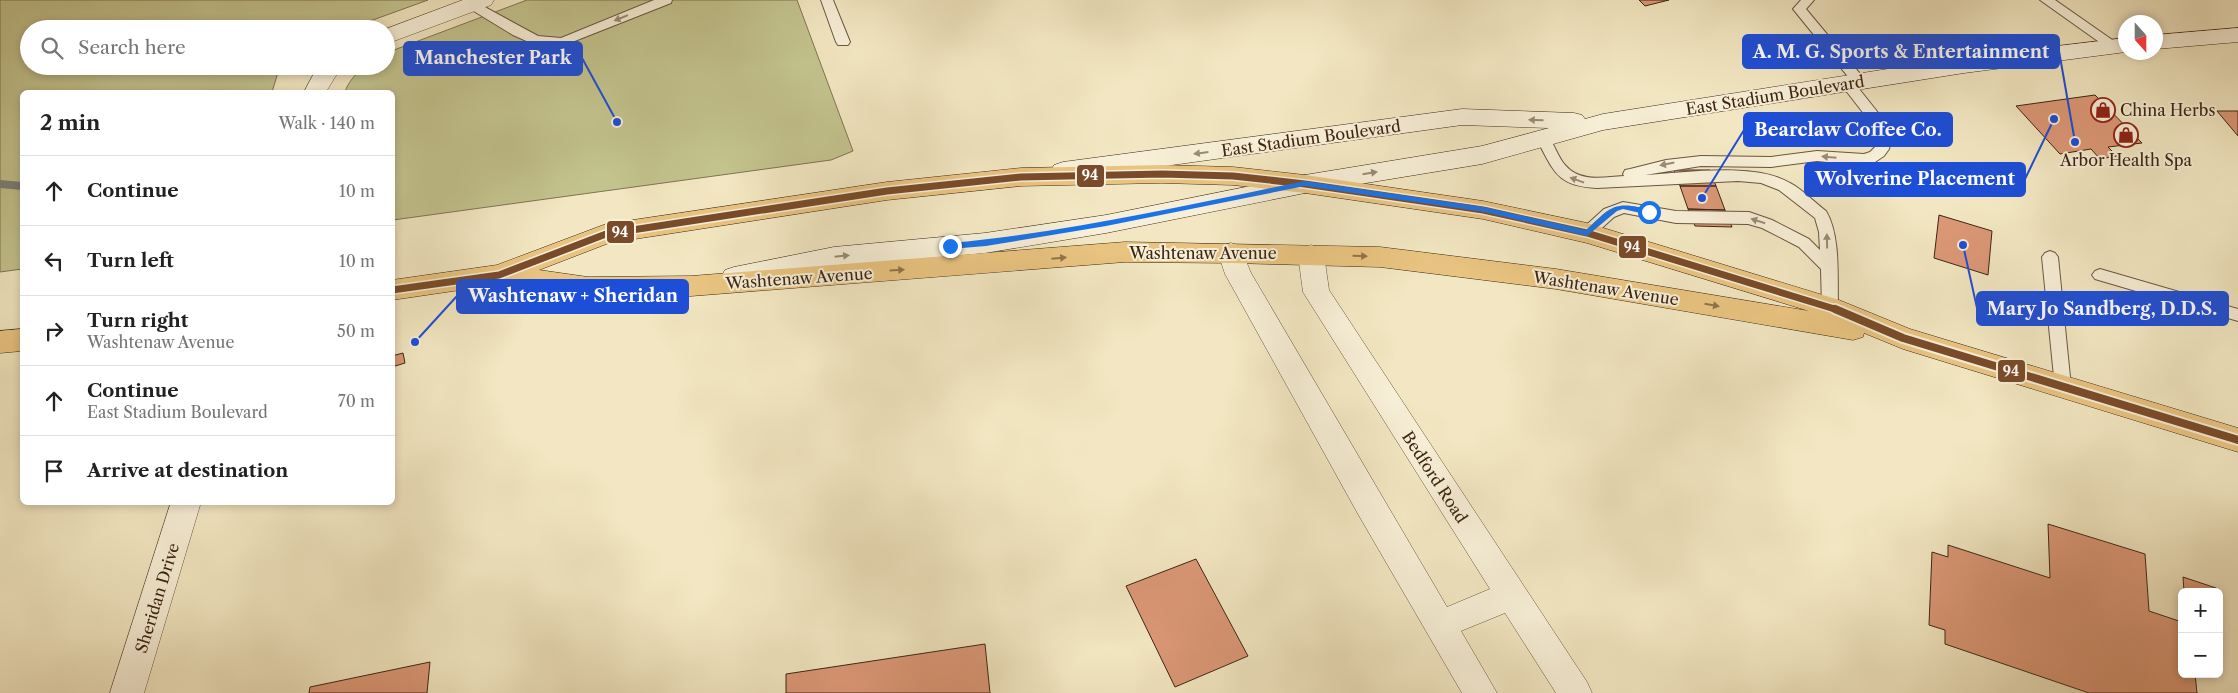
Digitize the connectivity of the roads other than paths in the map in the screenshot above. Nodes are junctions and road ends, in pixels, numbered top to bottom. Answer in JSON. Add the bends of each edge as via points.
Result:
{"nodes":[{"id":1,"x":666,"y":0,"type":"edge"},
{"id":2,"x":827,"y":0,"type":"edge"},
{"id":3,"x":2046,"y":0,"type":"edge"},
{"id":4,"x":477,"y":2,"type":"edge"},
{"id":5,"x":1803,"y":5,"type":"edge"},
{"id":6,"x":395,"y":34,"type":"edge"},
{"id":7,"x":2238,"y":35,"type":"edge"},
{"id":8,"x":2163,"y":41,"type":"edge"},
{"id":9,"x":844,"y":42,"type":"dead end"},
{"id":10,"x":2118,"y":44,"type":"edge"},
{"id":11,"x":2118,"y":45,"type":"edge"},
{"id":12,"x":324,"y":75,"type":"edge"},
{"id":13,"x":1853,"y":82,"type":"junction"},
{"id":14,"x":316,"y":90,"type":"edge"},
{"id":15,"x":1603,"y":122,"type":"junction"},
{"id":16,"x":1543,"y":138,"type":"junction"},
{"id":17,"x":1764,"y":162,"type":"junction"},
{"id":18,"x":1021,"y":176,"type":"junction"},
{"id":19,"x":1722,"y":177,"type":"junction"},
{"id":20,"x":1597,"y":183,"type":"junction"},
{"id":21,"x":1305,"y":184,"type":"junction"},
{"id":22,"x":1587,"y":233,"type":"junction"},
{"id":23,"x":1231,"y":252,"type":"junction"},
{"id":24,"x":1312,"y":255,"type":"junction"},
{"id":25,"x":2050,"y":257,"type":"dead end"},
{"id":26,"x":1827,"y":266,"type":"junction"},
{"id":27,"x":499,"y":274,"type":"junction"},
{"id":28,"x":2100,"y":275,"type":"dead end"},
{"id":29,"x":691,"y":286,"type":"junction"},
{"id":30,"x":395,"y":290,"type":"edge"},
{"id":31,"x":1830,"y":307,"type":"junction"},
{"id":32,"x":2238,"y":315,"type":"edge"},
{"id":33,"x":1903,"y":338,"type":"junction"},
{"id":34,"x":20,"y":340,"type":"edge"},
{"id":35,"x":0,"y":342,"type":"edge"},
{"id":36,"x":2063,"y":387,"type":"junction"},
{"id":37,"x":2238,"y":440,"type":"edge"},
{"id":38,"x":185,"y":505,"type":"edge"},
{"id":39,"x":1512,"y":595,"type":"junction"},
{"id":40,"x":1440,"y":625,"type":"junction"},
{"id":41,"x":127,"y":693,"type":"edge"},
{"id":42,"x":1480,"y":693,"type":"edge"},
{"id":43,"x":1575,"y":693,"type":"edge"}],
"edges":[{"from":1,"to":4,"type":"lane","one_way":true,"via":[[562,42],[536,40],[518,32]]},
{"from":2,"to":9,"type":"lane"},
{"from":3,"to":10,"type":"lane"},
{"from":4,"to":6,"type":"main road"},
{"from":5,"to":13,"type":"lane"},
{"from":7,"to":8,"type":"main road"},
{"from":11,"to":13,"type":"main road","name":"East Stadium Boulevard"},
{"from":12,"to":14,"type":"main road"},
{"from":13,"to":15,"type":"main road","name":"East Stadium Boulevard"},
{"from":13,"to":17,"type":"lane","one_way":true,"via":[[1882,127],[1884,143],[1878,154],[1858,160],[1815,156]]},
{"from":15,"to":16,"type":"main road","name":"East Stadium Boulevard"},
{"from":15,"to":18,"type":"main road","name":"East Stadium Boulevard","one_way":true,"via":[[1462,118]]},
{"from":20,"to":16,"type":"lane","one_way":true,"via":[[1578,182],[1560,169]]},
{"from":21,"to":16,"type":"main road","name":"East Stadium Boulevard","one_way":true,"via":[[1482,155]]},
{"from":17,"to":19,"type":"lane"},
{"from":17,"to":20,"type":"lane","one_way":true,"via":[[1727,160],[1664,164]]},
{"from":18,"to":21,"type":"main road","name":"Washtenaw Avenue","via":[[1233,176]]},
{"from":18,"to":27,"type":"main road","name":"Washtenaw Avenue","via":[[888,191],[606,234]]},
{"from":19,"to":20,"type":"lane"},
{"from":26,"to":19,"type":"lane","one_way":true,"via":[[1827,232],[1821,215],[1805,200],[1784,186],[1762,178]]},
{"from":21,"to":22,"type":"main road","name":"Washtenaw Avenue","via":[[1484,210]]},
{"from":29,"to":21,"type":"main road","name":"East Stadium Boulevard","one_way":true,"via":[[834,257],[986,243],[1106,224]]},
{"from":26,"to":22,"type":"lane","one_way":true,"via":[[1804,243],[1749,218],[1676,217],[1623,206],[1609,213]]},
{"from":22,"to":31,"type":"main road","name":"Washtenaw Avenue"},
{"from":23,"to":24,"type":"main road","name":"Washtenaw Avenue"},
{"from":29,"to":23,"type":"main road","name":"Washtenaw Avenue","one_way":true,"via":[[1125,252]]},
{"from":23,"to":40,"type":"main road","via":[[1238,274],[1368,505]]},
{"from":24,"to":33,"type":"main road","name":"Washtenaw Avenue","one_way":true,"via":[[1380,257],[1556,279]]},
{"from":24,"to":39,"type":"main road","name":"Bedford Road","via":[[1316,292]]},
{"from":25,"to":36,"type":"lane"},
{"from":26,"to":31,"type":"lane"},
{"from":27,"to":29,"type":"main road","name":"Washtenaw Avenue","via":[[588,287]]},
{"from":27,"to":30,"type":"main road","name":"Washtenaw Avenue"},
{"from":28,"to":32,"type":"lane"},
{"from":31,"to":33,"type":"main road","name":"Washtenaw Avenue"},
{"from":33,"to":36,"type":"main road","name":"Washtenaw Avenue"},
{"from":34,"to":35,"type":"main road"},
{"from":36,"to":37,"type":"main road","name":"Washtenaw Avenue"},
{"from":38,"to":41,"type":"main road","name":"Sheridan Drive"},
{"from":39,"to":40,"type":"main road"},
{"from":39,"to":43,"type":"main road","name":"Bedford Road"},
{"from":40,"to":42,"type":"main road"}]}
